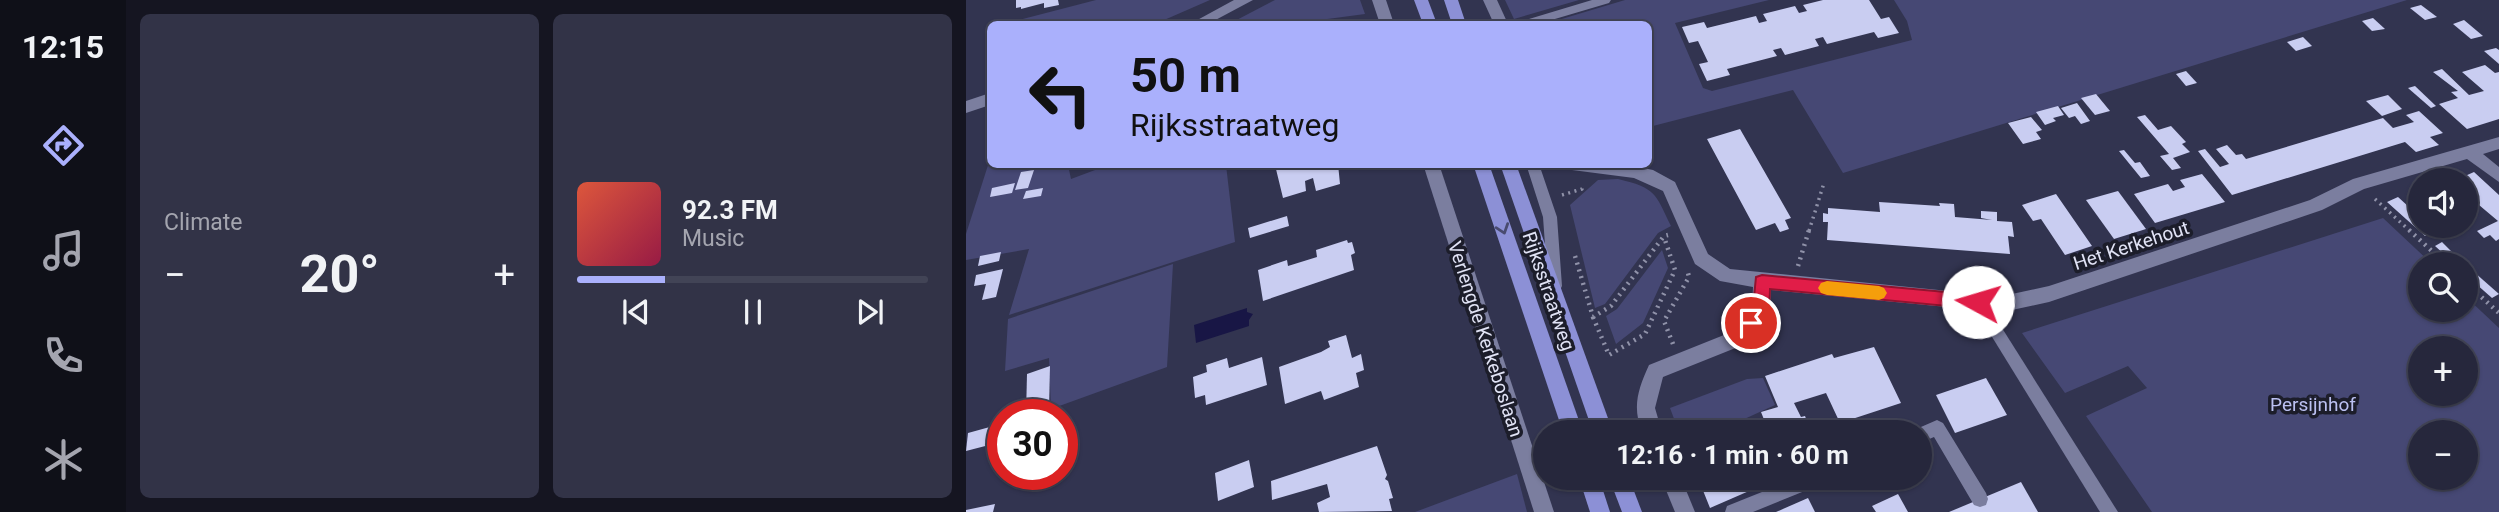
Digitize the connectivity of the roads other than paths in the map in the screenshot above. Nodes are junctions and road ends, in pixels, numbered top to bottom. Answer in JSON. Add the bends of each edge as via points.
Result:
{"nodes":[{"id":1,"x":1246,"y":0,"type":"edge"},
{"id":2,"x":1379,"y":0,"type":"edge"},
{"id":3,"x":1422,"y":0,"type":"edge"},
{"id":4,"x":1451,"y":0,"type":"edge"},
{"id":5,"x":1490,"y":0,"type":"edge"},
{"id":6,"x":1605,"y":0,"type":"edge"},
{"id":7,"x":1203,"y":21,"type":"edge"},
{"id":8,"x":1386,"y":21,"type":"edge"},
{"id":9,"x":1429,"y":21,"type":"edge"},
{"id":10,"x":1459,"y":21,"type":"edge"},
{"id":11,"x":1500,"y":21,"type":"edge"},
{"id":12,"x":1536,"y":21,"type":"edge"},
{"id":13,"x":987,"y":100,"type":"edge"},
{"id":14,"x":966,"y":107,"type":"edge"},
{"id":15,"x":2499,"y":143,"type":"edge"},
{"id":16,"x":2470,"y":152,"type":"junction"},
{"id":17,"x":1432,"y":168,"type":"edge"},
{"id":18,"x":1482,"y":168,"type":"edge"},
{"id":19,"x":1509,"y":168,"type":"edge"},
{"id":20,"x":1533,"y":168,"type":"edge"},
{"id":21,"x":1596,"y":168,"type":"edge"},
{"id":22,"x":2499,"y":176,"type":"edge"},
{"id":23,"x":1762,"y":282,"type":"junction"},
{"id":24,"x":1978,"y":302,"type":"junction"},
{"id":25,"x":1556,"y":306,"type":"junction"},
{"id":26,"x":1569,"y":420,"type":"edge"},
{"id":27,"x":1599,"y":420,"type":"edge"},
{"id":28,"x":1648,"y":420,"type":"edge"},
{"id":29,"x":1932,"y":430,"type":"edge"},
{"id":30,"x":1592,"y":490,"type":"edge"},
{"id":31,"x":1624,"y":490,"type":"edge"},
{"id":32,"x":1676,"y":490,"type":"edge"},
{"id":33,"x":1787,"y":490,"type":"edge"},
{"id":34,"x":1980,"y":499,"type":"dead end"},
{"id":35,"x":1544,"y":512,"type":"edge"},
{"id":36,"x":1600,"y":512,"type":"edge"},
{"id":37,"x":1632,"y":512,"type":"edge"},
{"id":38,"x":1685,"y":512,"type":"edge"},
{"id":39,"x":1733,"y":512,"type":"edge"},
{"id":40,"x":2110,"y":512,"type":"edge"}],
"edges":[{"from":1,"to":7,"type":"street"},
{"from":2,"to":8,"type":"street"},
{"from":3,"to":9,"type":"main road"},
{"from":4,"to":10,"type":"main road"},
{"from":5,"to":11,"type":"street"},
{"from":6,"to":12,"type":"lane"},
{"from":13,"to":14,"type":"street"},
{"from":15,"to":16,"type":"street","name":"Het Kerkehout"},
{"from":16,"to":22,"type":"street"},
{"from":16,"to":24,"type":"street","name":"Het Kerkehout","via":[[2359,184],[2316,205],[2049,294],[2012,302]]},
{"from":17,"to":35,"type":"street","name":"Verlengde Kerkeboslaan"},
{"from":18,"to":26,"type":"main road","name":"Rijksstraatweg","one_way":true},
{"from":19,"to":25,"type":"main road","name":"Rijksstraatweg"},
{"from":20,"to":25,"type":"lane","name":"Rijksstraatweg","via":[[1550,218]]},
{"from":21,"to":23,"type":"street","via":[[1634,172],[1670,187],[1701,259],[1726,276]]},
{"from":23,"to":24,"type":"street","name":"Het Kerkehout"},
{"from":23,"to":28,"type":"street","via":[[1761,309],[1741,337],[1656,371],[1644,408]]},
{"from":24,"to":40,"type":"lane"},
{"from":25,"to":27,"type":"main road","name":"Rijksstraatweg"},
{"from":29,"to":34,"type":"lane","via":[[1937,428]]},
{"from":30,"to":36,"type":"main road"},
{"from":31,"to":37,"type":"main road"},
{"from":32,"to":38,"type":"street"},
{"from":33,"to":39,"type":"lane"}]}
